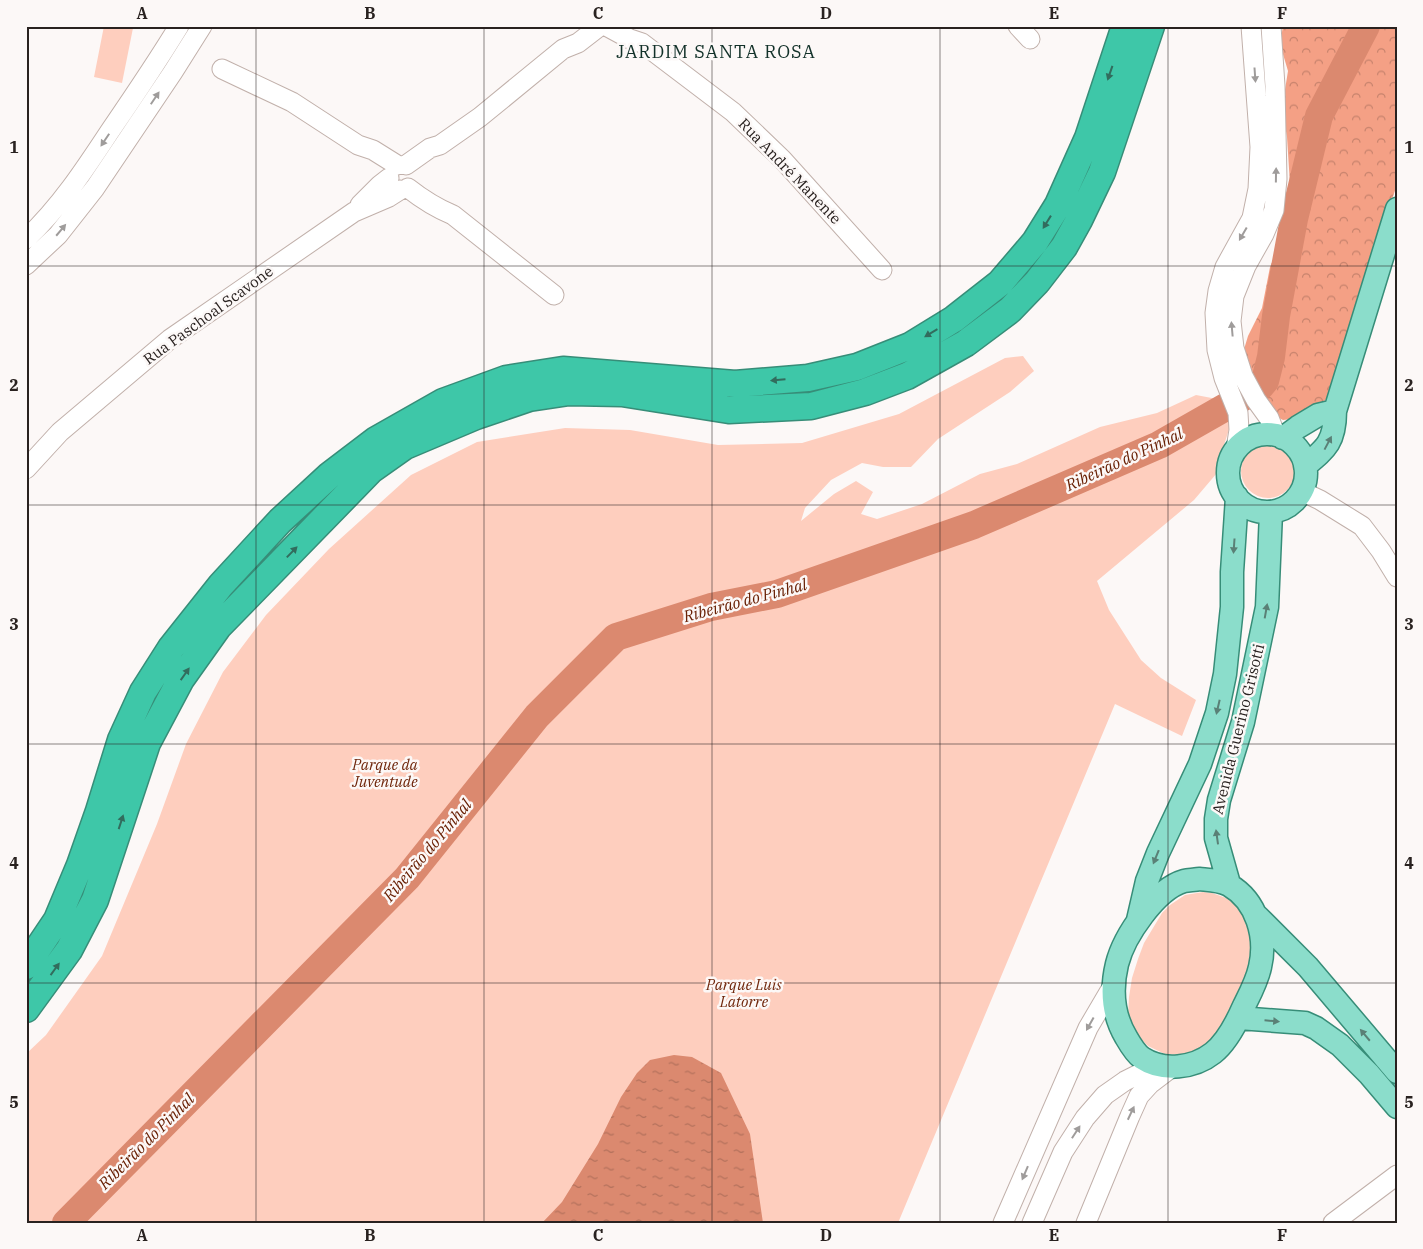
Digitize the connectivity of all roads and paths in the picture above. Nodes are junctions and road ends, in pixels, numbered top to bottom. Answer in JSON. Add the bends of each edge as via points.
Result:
{"nodes":[{"id":1,"x":180,"y":26,"type":"edge"},
{"id":2,"x":202,"y":26,"type":"edge"},
{"id":3,"x":578,"y":26,"type":"edge"},
{"id":4,"x":600,"y":26,"type":"edge"},
{"id":5,"x":606,"y":26,"type":"edge"},
{"id":6,"x":631,"y":26,"type":"edge"},
{"id":7,"x":1125,"y":26,"type":"edge"},
{"id":8,"x":1151,"y":26,"type":"edge"},
{"id":9,"x":1251,"y":26,"type":"edge"},
{"id":10,"x":1271,"y":26,"type":"edge"},
{"id":11,"x":642,"y":43,"type":"junction"},
{"id":12,"x":563,"y":49,"type":"junction"},
{"id":13,"x":156,"y":63,"type":"junction"},
{"id":14,"x":222,"y":69,"type":"dead end"},
{"id":15,"x":173,"y":72,"type":"junction"},
{"id":16,"x":402,"y":177,"type":"junction"},
{"id":17,"x":1397,"y":209,"type":"edge"},
{"id":18,"x":26,"y":239,"type":"edge"},
{"id":19,"x":26,"y":264,"type":"edge"},
{"id":20,"x":882,"y":270,"type":"dead end"},
{"id":21,"x":554,"y":295,"type":"dead end"},
{"id":22,"x":1234,"y":377,"type":"junction"},
{"id":23,"x":1335,"y":411,"type":"junction"},
{"id":24,"x":1280,"y":437,"type":"junction"},
{"id":25,"x":1236,"y":449,"type":"junction"},
{"id":26,"x":1305,"y":466,"type":"junction"},
{"id":27,"x":26,"y":469,"type":"edge"},
{"id":28,"x":1301,"y":491,"type":"junction"},
{"id":29,"x":1237,"y":497,"type":"junction"},
{"id":30,"x":1271,"y":512,"type":"junction"},
{"id":31,"x":1397,"y":577,"type":"edge"},
{"id":32,"x":1229,"y":884,"type":"junction"},
{"id":33,"x":1258,"y":917,"type":"junction"},
{"id":34,"x":1137,"y":924,"type":"junction"},
{"id":35,"x":26,"y":966,"type":"edge"},
{"id":36,"x":1114,"y":982,"type":"junction"},
{"id":37,"x":1324,"y":987,"type":"junction"},
{"id":38,"x":26,"y":1009,"type":"edge"},
{"id":39,"x":1239,"y":1018,"type":"junction"},
{"id":40,"x":1305,"y":1023,"type":"junction"},
{"id":41,"x":1164,"y":1066,"type":"junction"},
{"id":42,"x":1397,"y":1072,"type":"edge"},
{"id":43,"x":1397,"y":1107,"type":"edge"},
{"id":44,"x":1397,"y":1175,"type":"edge"},
{"id":45,"x":1003,"y":1223,"type":"edge"},
{"id":46,"x":1032,"y":1223,"type":"edge"},
{"id":47,"x":1086,"y":1223,"type":"edge"},
{"id":48,"x":1333,"y":1223,"type":"edge"}],
"edges":[{"from":1,"to":13,"type":"street"},
{"from":2,"to":15,"type":"street"},
{"from":3,"to":12,"type":"street","name":"Rua Paschoal Scavone"},
{"from":4,"to":12,"type":"street","name":"Rua Paschoal Scavone","via":[[578,43]]},
{"from":5,"to":11,"type":"street","name":"Rua André Manente"},
{"from":6,"to":11,"type":"street","name":"Rua André Manente"},
{"from":7,"to":35,"type":"highway","one_way":true,"via":[[1088,138],[1058,205],[1035,242],[1000,283],[954,319],[910,346],[857,367],[808,378],[734,384],[563,370],[506,379],[443,402],[376,440],[330,475],[280,521],[221,585],[166,655],[143,692],[121,740],[99,811],[57,920]]},
{"from":38,"to":8,"type":"highway","one_way":true,"via":[[69,950],[94,900],[147,743],[182,679],[218,627],[371,470],[404,446],[529,398],[596,392],[729,410],[811,406],[865,392],[906,376],[966,343],[1010,310],[1064,248],[1102,172]]},
{"from":9,"to":22,"type":"street","one_way":true,"via":[[1260,147],[1258,189],[1252,218],[1225,267],[1215,314],[1218,350]]},
{"from":22,"to":10,"type":"street","one_way":true,"via":[[1231,321],[1234,296],[1274,210],[1275,86]]},
{"from":11,"to":20,"type":"street","name":"Rua André Manente","via":[[733,112],[782,159]]},
{"from":12,"to":16,"type":"street","name":"Rua Paschoal Scavone","via":[[480,117],[440,145],[422,169]]},
{"from":13,"to":15,"type":"street"},
{"from":13,"to":18,"type":"street","one_way":true,"via":[[78,180]]},
{"from":14,"to":16,"type":"street","via":[[292,102],[358,145],[373,150]]},
{"from":19,"to":15,"type":"street","one_way":true,"via":[[58,235],[95,188]]},
{"from":16,"to":21,"type":"street","via":[[431,190],[453,215]]},
{"from":16,"to":27,"type":"street","name":"Rua Paschoal Scavone","via":[[374,190],[354,212],[170,339],[60,432]]},
{"from":17,"to":23,"type":"main road"},
{"from":22,"to":24,"type":"street","via":[[1256,400]]},
{"from":22,"to":25,"type":"street","via":[[1239,430]]},
{"from":23,"to":24,"type":"main road","via":[[1318,416]]},
{"from":26,"to":23,"type":"main road","one_way":true,"via":[[1327,447],[1335,423]]},
{"from":24,"to":25,"type":"main road","via":[[1258,435]]},
{"from":24,"to":26,"type":"main road","via":[[1293,444]]},
{"from":25,"to":29,"type":"main road","via":[[1228,473],[1230,486]]},
{"from":26,"to":28,"type":"main road"},
{"from":28,"to":30,"type":"main road","via":[[1294,501]]},
{"from":28,"to":31,"type":"street","via":[[1362,526]]},
{"from":29,"to":30,"type":"main road","via":[[1247,506]]},
{"from":29,"to":34,"type":"main road","name":"Avenida Guerino Grisotti","one_way":true,"via":[[1231,616],[1225,674],[1216,713],[1200,764],[1146,882]]},
{"from":32,"to":30,"type":"main road","name":"Avenida Guerino Grisotti","one_way":true,"via":[[1216,838],[1216,820],[1243,722],[1267,606]]},
{"from":32,"to":33,"type":"main road"},
{"from":32,"to":34,"type":"main road","via":[[1199,879],[1183,882],[1166,891]]},
{"from":33,"to":37,"type":"main road","via":[[1291,948]]},
{"from":33,"to":39,"type":"main road","via":[[1262,940],[1260,968]]},
{"from":34,"to":36,"type":"main road","via":[[1117,963]]},
{"from":36,"to":41,"type":"main road","via":[[1119,1025],[1130,1045],[1142,1058]]},
{"from":36,"to":45,"type":"street","one_way":true,"via":[[1088,1028]]},
{"from":37,"to":40,"type":"main road","via":[[1320,1008]]},
{"from":42,"to":37,"type":"main road","one_way":true},
{"from":39,"to":40,"type":"main road","one_way":true},
{"from":39,"to":41,"type":"main road","via":[[1213,1053],[1191,1065]]},
{"from":40,"to":43,"type":"main road","via":[[1340,1045]]},
{"from":46,"to":41,"type":"street","one_way":true,"via":[[1063,1152],[1085,1118],[1105,1095],[1125,1080]]},
{"from":47,"to":41,"type":"street","one_way":true,"via":[[1139,1096]]},
{"from":44,"to":48,"type":"street"}]}
